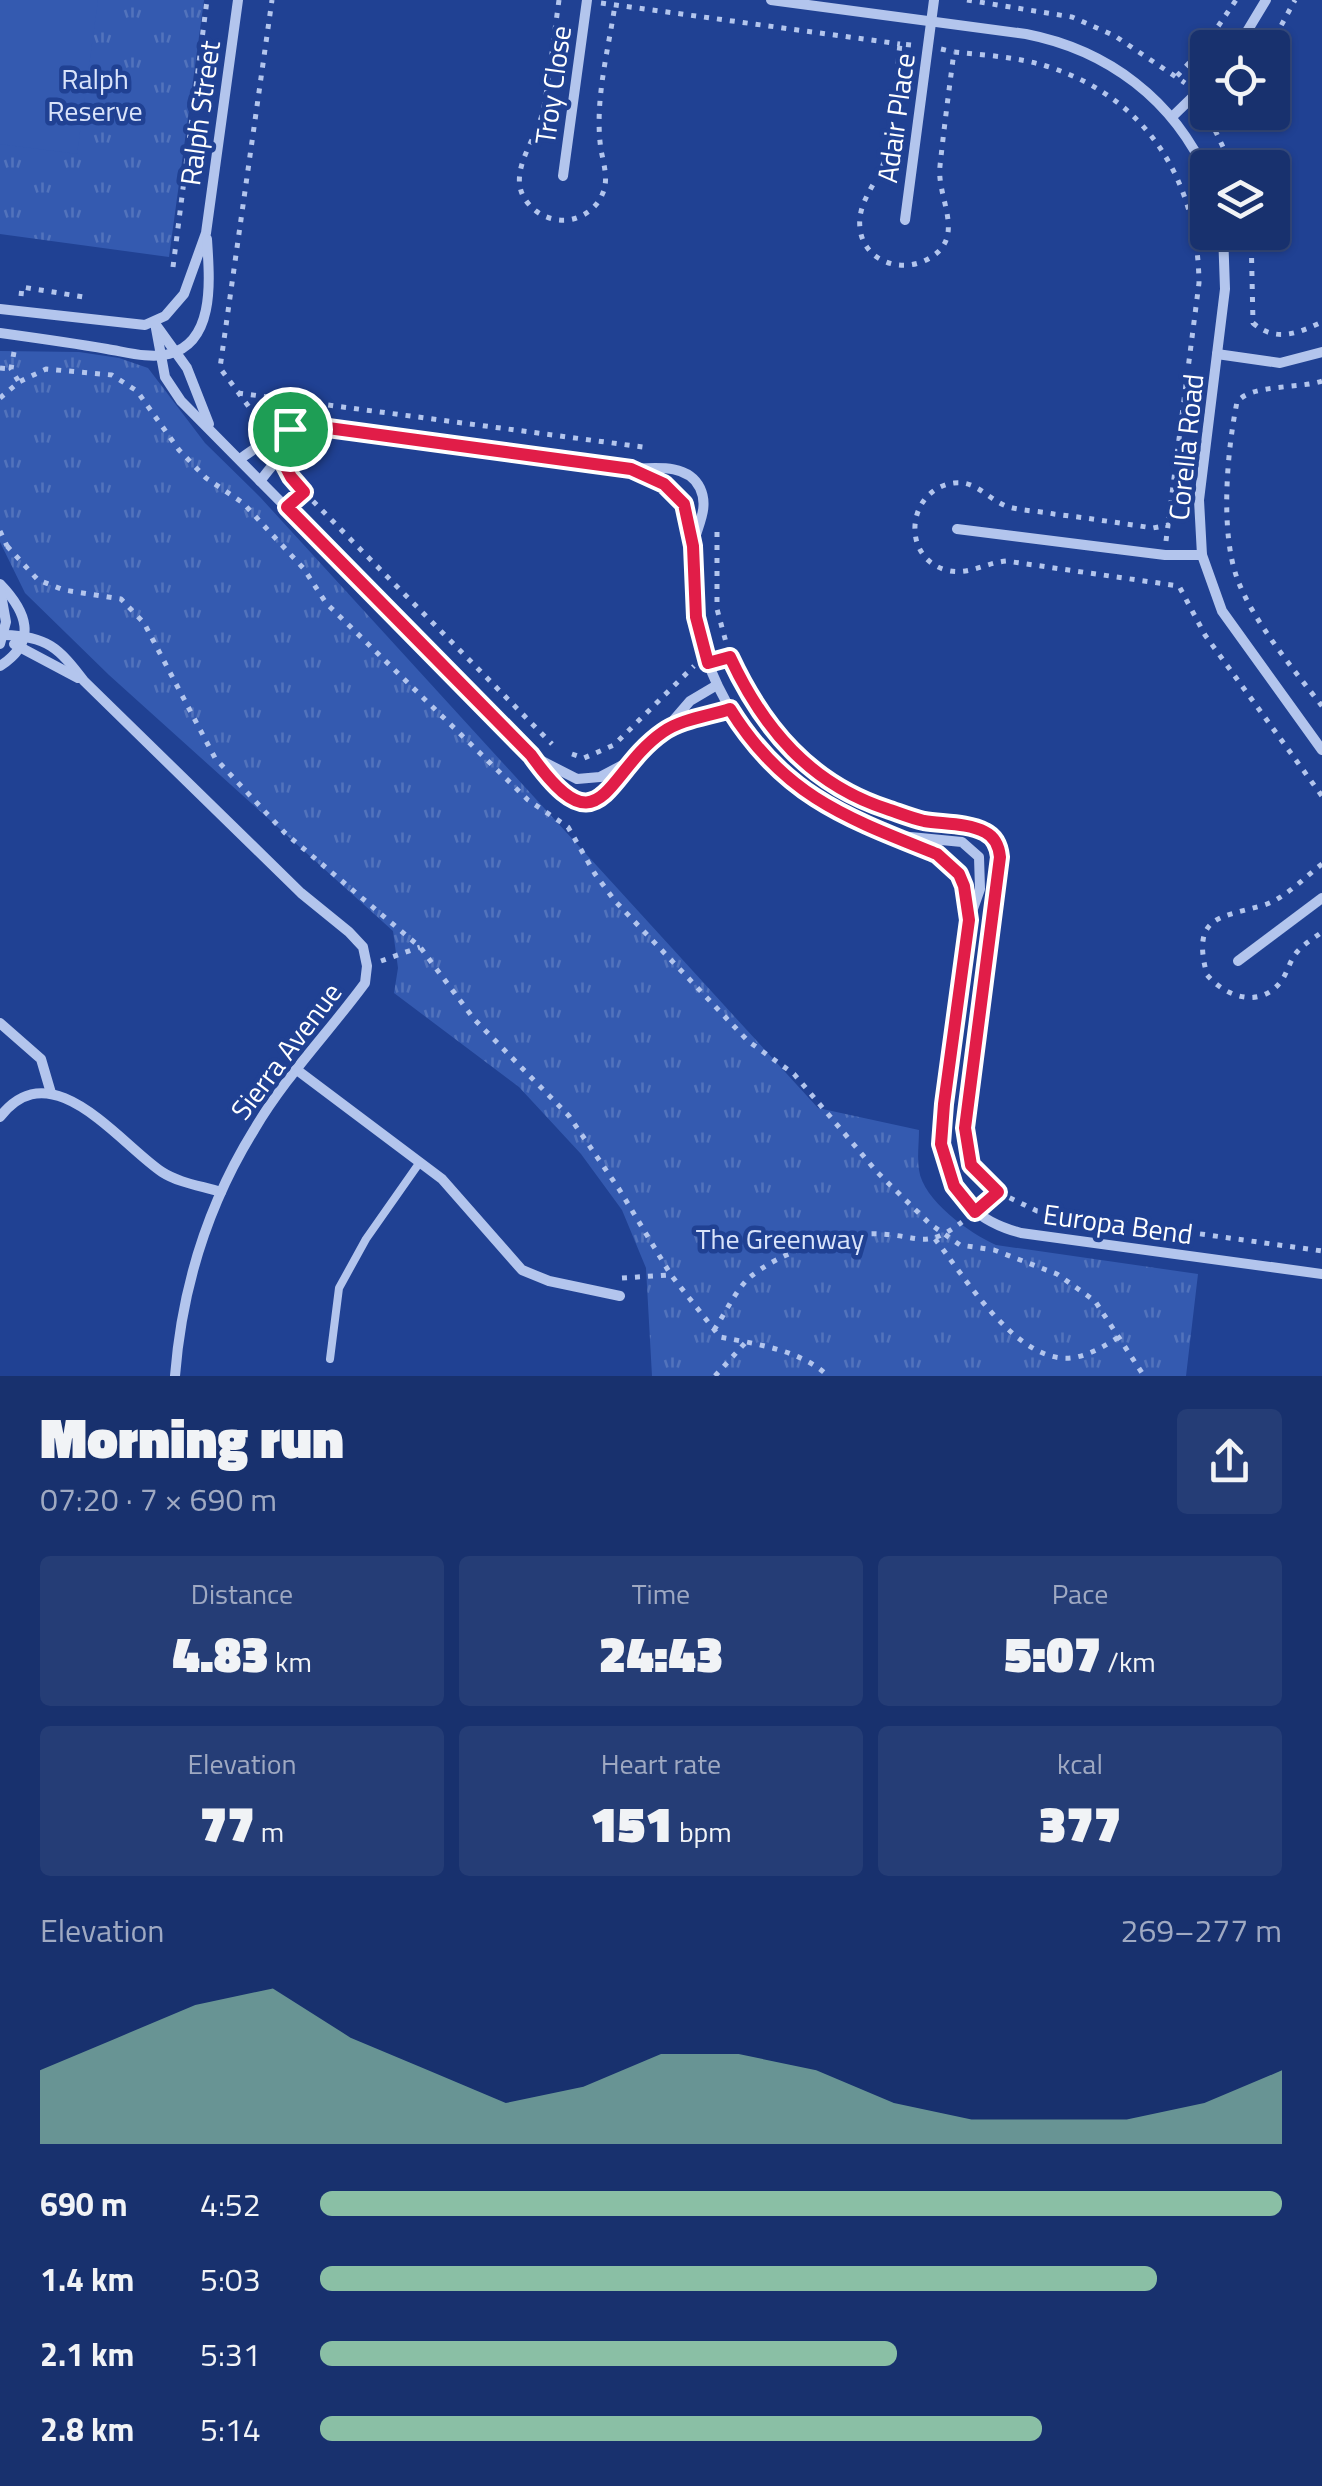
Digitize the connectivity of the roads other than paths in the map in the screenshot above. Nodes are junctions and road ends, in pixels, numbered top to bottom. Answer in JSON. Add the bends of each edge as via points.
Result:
{"nodes":[{"id":1,"x":238,"y":0,"type":"edge"},
{"id":2,"x":771,"y":0,"type":"edge"},
{"id":3,"x":934,"y":0,"type":"edge"},
{"id":4,"x":1266,"y":0,"type":"edge"},
{"id":5,"x":587,"y":1,"type":"edge"},
{"id":6,"x":932,"y":22,"type":"junction"},
{"id":7,"x":1248,"y":30,"type":"edge"},
{"id":8,"x":1190,"y":100,"type":"edge"},
{"id":9,"x":1172,"y":117,"type":"junction"},
{"id":10,"x":1194,"y":150,"type":"edge"},
{"id":11,"x":563,"y":176,"type":"dead end"},
{"id":12,"x":905,"y":220,"type":"dead end"},
{"id":13,"x":206,"y":233,"type":"junction"},
{"id":14,"x":1224,"y":250,"type":"edge"},
{"id":15,"x":0,"y":309,"type":"edge"},
{"id":16,"x":155,"y":323,"type":"junction"},
{"id":17,"x":0,"y":333,"type":"edge"},
{"id":18,"x":1322,"y":352,"type":"edge"},
{"id":19,"x":168,"y":353,"type":"junction"},
{"id":20,"x":1218,"y":354,"type":"junction"},
{"id":21,"x":211,"y":429,"type":"junction"},
{"id":22,"x":339,"y":430,"type":"junction"},
{"id":23,"x":240,"y":460,"type":"junction"},
{"id":24,"x":631,"y":469,"type":"junction"},
{"id":25,"x":260,"y":480,"type":"junction"},
{"id":26,"x":958,"y":528,"type":"dead end"},
{"id":27,"x":693,"y":546,"type":"junction"},
{"id":28,"x":1202,"y":555,"type":"junction"},
{"id":29,"x":0,"y":587,"type":"edge"},
{"id":30,"x":2,"y":640,"type":"edge"},
{"id":31,"x":21,"y":641,"type":"junction"},
{"id":32,"x":0,"y":666,"type":"edge"},
{"id":33,"x":718,"y":685,"type":"junction"},
{"id":34,"x":730,"y":709,"type":"junction"},
{"id":35,"x":1322,"y":726,"type":"edge"},
{"id":36,"x":664,"y":730,"type":"junction"},
{"id":37,"x":1310,"y":733,"type":"junction"},
{"id":38,"x":1322,"y":750,"type":"edge"},
{"id":39,"x":531,"y":755,"type":"junction"},
{"id":40,"x":632,"y":760,"type":"junction"},
{"id":41,"x":891,"y":836,"type":"junction"},
{"id":42,"x":1322,"y":898,"type":"edge"},
{"id":43,"x":969,"y":920,"type":"junction"},
{"id":44,"x":1238,"y":961,"type":"dead end"},
{"id":45,"x":0,"y":1022,"type":"edge"},
{"id":46,"x":297,"y":1070,"type":"junction"},
{"id":47,"x":51,"y":1094,"type":"junction"},
{"id":48,"x":0,"y":1118,"type":"edge"},
{"id":49,"x":420,"y":1162,"type":"junction"},
{"id":50,"x":221,"y":1192,"type":"junction"},
{"id":51,"x":1322,"y":1274,"type":"edge"},
{"id":52,"x":620,"y":1296,"type":"road end"},
{"id":53,"x":330,"y":1359,"type":"dead end"},
{"id":54,"x":175,"y":1376,"type":"edge"}],
"edges":[{"from":1,"to":13,"type":"street","name":"Ralph Street"},
{"from":2,"to":6,"type":"street"},
{"from":3,"to":6,"type":"street","name":"Adair Place"},
{"from":4,"to":7,"type":"street"},
{"from":5,"to":11,"type":"street","name":"Troy Close"},
{"from":6,"to":9,"type":"street","via":[[1068,44],[1132,79]]},
{"from":6,"to":12,"type":"street","name":"Adair Place"},
{"from":8,"to":9,"type":"street"},
{"from":9,"to":10,"type":"street"},
{"from":13,"to":16,"type":"street","name":"Ralph Street","via":[[184,294]]},
{"from":13,"to":19,"type":"street","name":"Ralph Street","via":[[210,279],[202,322],[194,337]]},
{"from":14,"to":20,"type":"street","name":"Corella Road"},
{"from":15,"to":16,"type":"street"},
{"from":16,"to":19,"type":"street"},
{"from":16,"to":19,"type":"street"},
{"from":17,"to":19,"type":"street"},
{"from":18,"to":20,"type":"street","via":[[1280,363]]},
{"from":19,"to":21,"type":"street","via":[[187,368]]},
{"from":19,"to":21,"type":"street","via":[[165,377],[180,402]]},
{"from":20,"to":28,"type":"street","name":"Corella Road","via":[[1198,500]]},
{"from":21,"to":23,"type":"street"},
{"from":22,"to":23,"type":"street","via":[[306,425],[270,437]]},
{"from":22,"to":24,"type":"street"},
{"from":22,"to":25,"type":"street","via":[[306,436]]},
{"from":23,"to":25,"type":"street"},
{"from":24,"to":27,"type":"street","via":[[676,493]]},
{"from":24,"to":27,"type":"street","via":[[665,468],[691,477],[704,507]]},
{"from":25,"to":39,"type":"street"},
{"from":26,"to":28,"type":"street"},
{"from":27,"to":33,"type":"street","via":[[696,617]]},
{"from":28,"to":37,"type":"street","name":"Corella Road","via":[[1222,611]]},
{"from":29,"to":30,"type":"street","name":"Sierra Avenue","via":[[6,611]]},
{"from":29,"to":31,"type":"street","name":"Sierra Avenue","via":[[24,614]]},
{"from":30,"to":31,"type":"street","name":"Sierra Avenue"},
{"from":31,"to":32,"type":"street"},
{"from":31,"to":46,"type":"street","name":"Sierra Avenue","via":[[84,681],[363,947],[366,983]]},
{"from":33,"to":34,"type":"street"},
{"from":33,"to":36,"type":"street","via":[[690,700]]},
{"from":34,"to":36,"type":"street"},
{"from":34,"to":41,"type":"street","via":[[793,783],[840,815]]},
{"from":35,"to":37,"type":"street"},
{"from":36,"to":40,"type":"street"},
{"from":37,"to":38,"type":"street","name":"Corella Road"},
{"from":39,"to":40,"type":"street","via":[[564,775],[590,780]]},
{"from":39,"to":40,"type":"street","via":[[552,784],[577,801],[606,795]]},
{"from":41,"to":43,"type":"street","via":[[950,863],[964,886]]},
{"from":41,"to":43,"type":"street","via":[[946,838],[972,848],[981,869]]},
{"from":42,"to":44,"type":"street"},
{"from":43,"to":51,"type":"street","name":"Europa Bend","via":[[941,1144],[954,1186],[975,1212],[1021,1233]]},
{"from":45,"to":47,"type":"street","via":[[41,1059]]},
{"from":46,"to":49,"type":"street"},
{"from":46,"to":50,"type":"street","name":"Sierra Avenue","via":[[254,1128]]},
{"from":47,"to":48,"type":"street","via":[[31,1096]]},
{"from":47,"to":50,"type":"street","via":[[83,1106],[167,1175]]},
{"from":49,"to":52,"type":"street","via":[[442,1178],[522,1270]]},
{"from":49,"to":53,"type":"lane","via":[[340,1288]]},
{"from":50,"to":54,"type":"street","name":"Sierra Avenue","via":[[185,1292]]}]}
